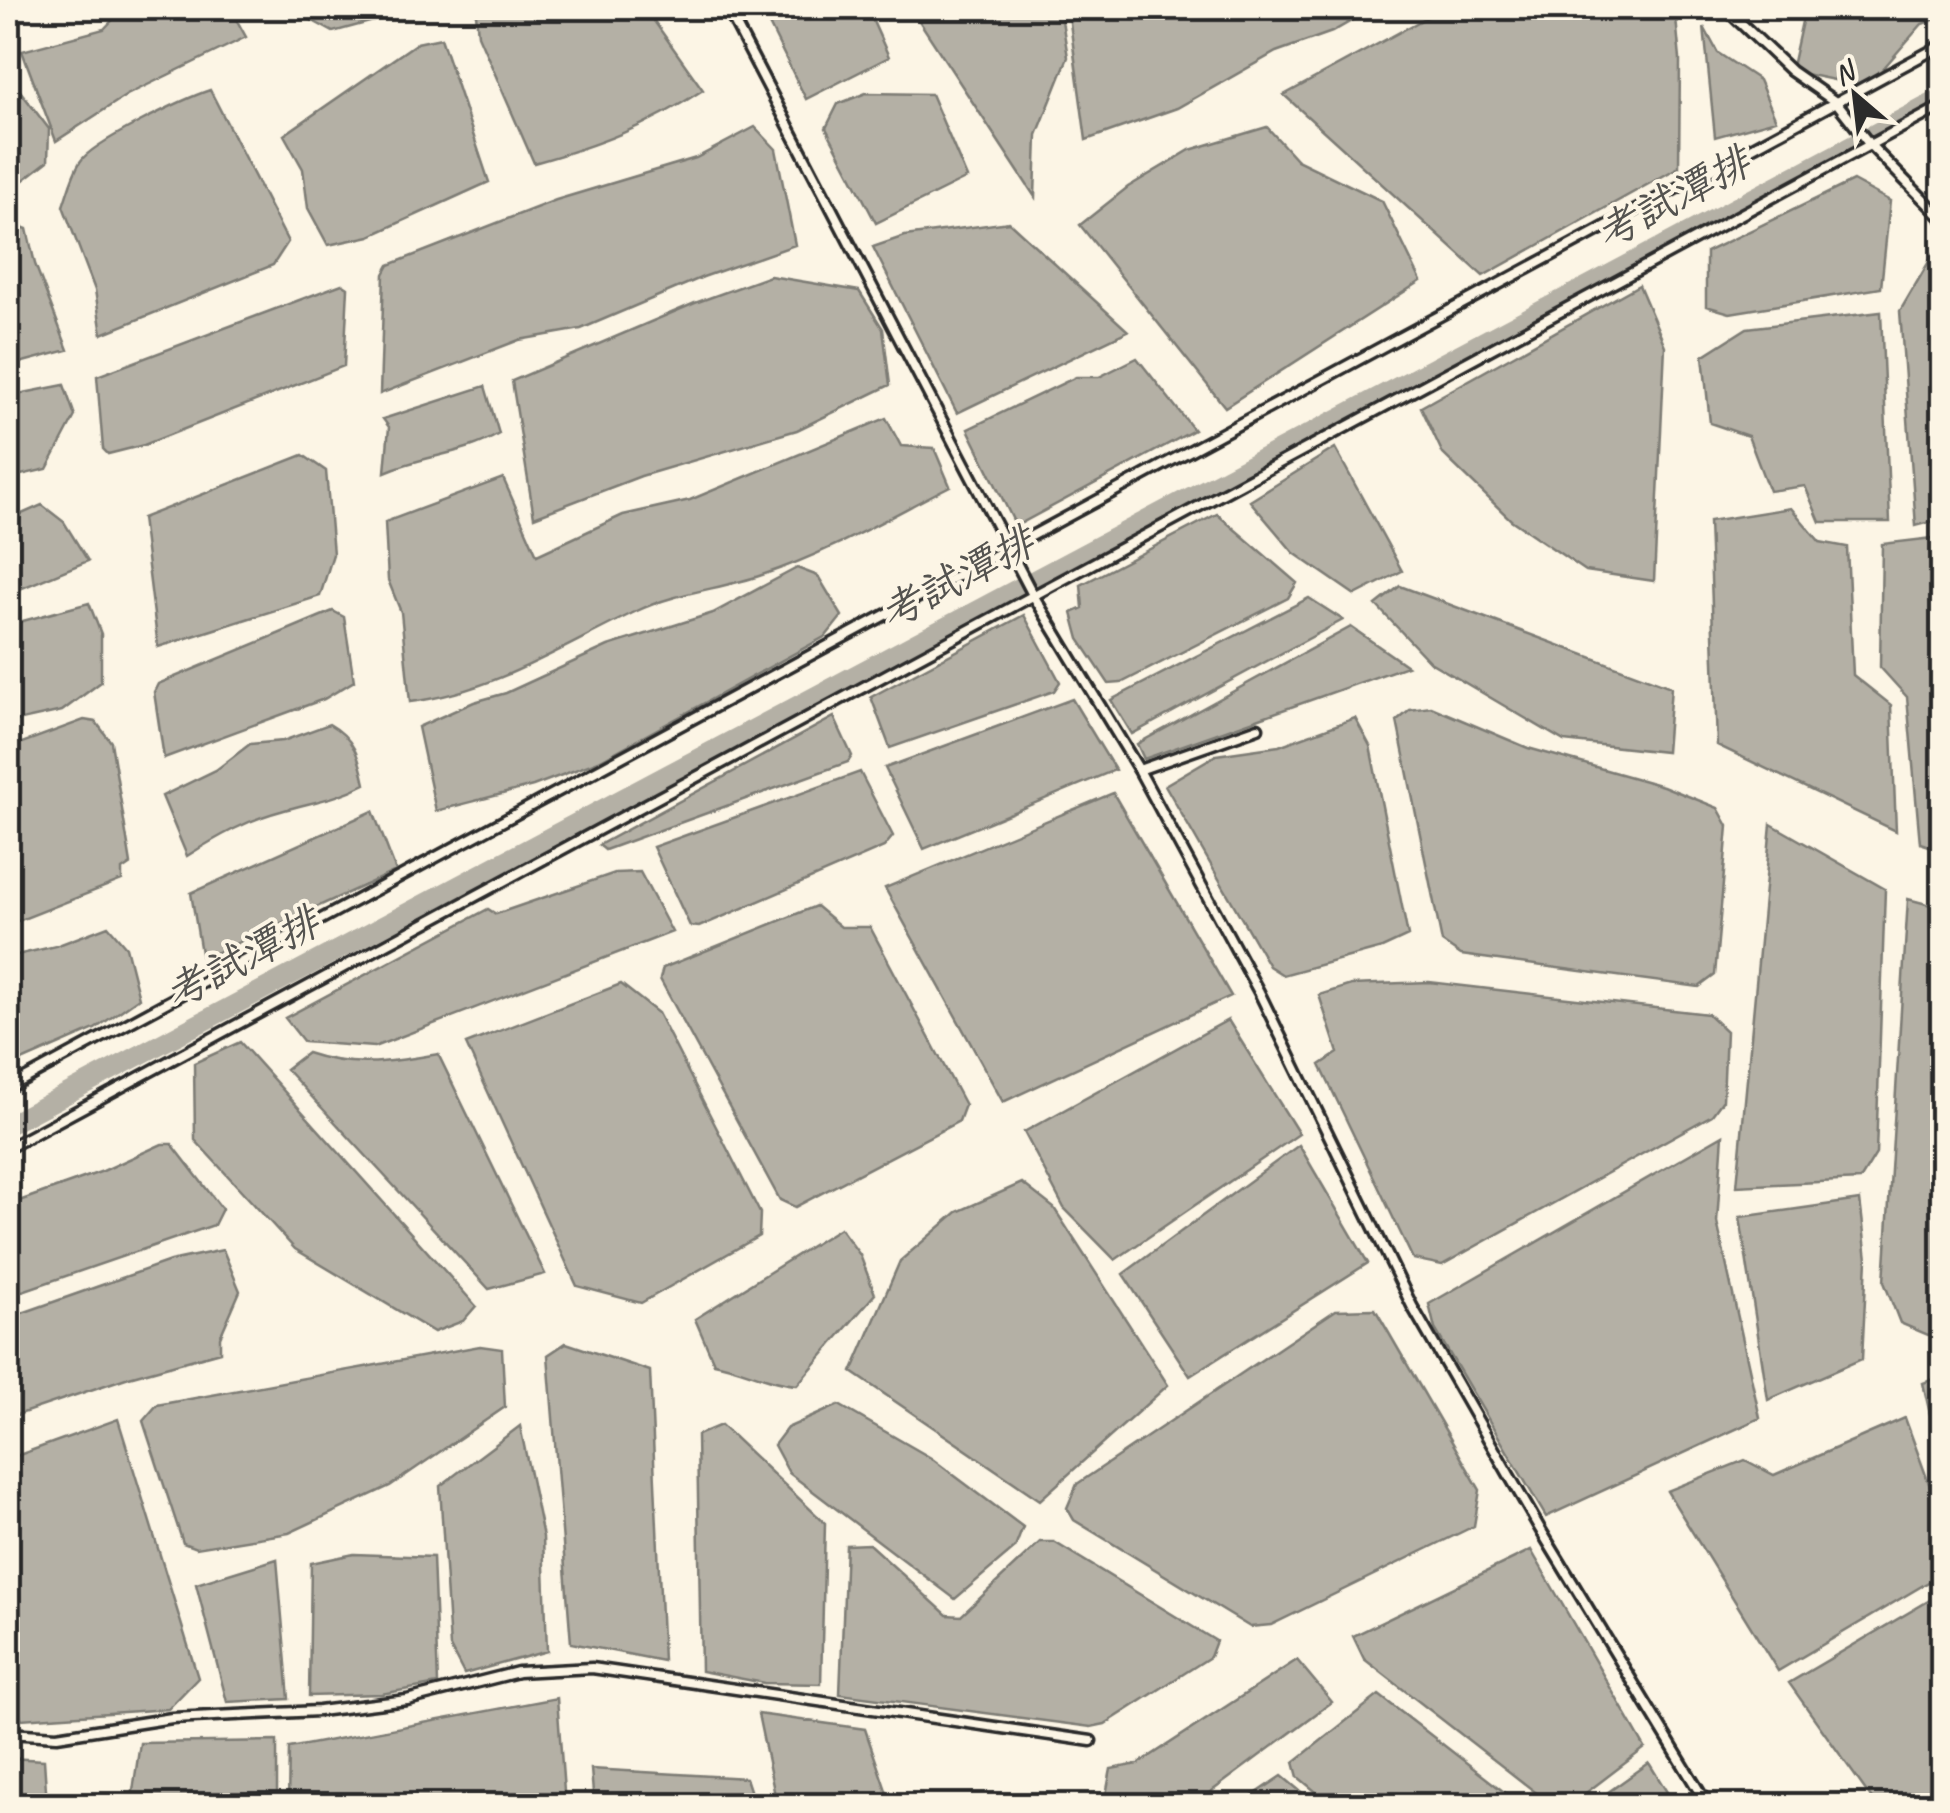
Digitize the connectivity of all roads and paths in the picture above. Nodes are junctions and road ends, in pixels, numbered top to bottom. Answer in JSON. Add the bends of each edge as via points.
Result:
{"nodes":[{"id":1,"x":726,"y":8,"type":"edge"},
{"id":2,"x":1725,"y":8,"type":"edge"},
{"id":3,"x":1942,"y":46,"type":"edge"},
{"id":4,"x":1942,"y":106,"type":"edge"},
{"id":5,"x":1840,"y":107,"type":"junction"},
{"id":6,"x":1869,"y":143,"type":"junction"},
{"id":7,"x":1942,"y":218,"type":"edge"},
{"id":8,"x":1011,"y":550,"type":"junction"},
{"id":9,"x":1032,"y":592,"type":"junction"},
{"id":10,"x":1258,"y":728,"type":"dead end"},
{"id":11,"x":1139,"y":770,"type":"junction"},
{"id":12,"x":8,"y":1088,"type":"edge"},
{"id":13,"x":8,"y":1148,"type":"edge"},
{"id":14,"x":8,"y":1734,"type":"edge"},
{"id":15,"x":1090,"y":1740,"type":"dead end"},
{"id":16,"x":1708,"y":1806,"type":"edge"}],
"edges":[{"from":1,"to":8,"type":"lane"},
{"from":2,"to":5,"type":"lane"},
{"from":3,"to":5,"type":"lane"},
{"from":4,"to":6,"type":"lane"},
{"from":5,"to":6,"type":"lane"},
{"from":5,"to":8,"type":"lane"},
{"from":6,"to":7,"type":"lane"},
{"from":6,"to":9,"type":"lane"},
{"from":8,"to":9,"type":"lane"},
{"from":8,"to":12,"type":"lane"},
{"from":9,"to":11,"type":"lane"},
{"from":9,"to":13,"type":"lane"},
{"from":10,"to":11,"type":"lane"},
{"from":11,"to":16,"type":"lane","via":[[1259,992],[1412,1306]]},
{"from":14,"to":15,"type":"lane","via":[[57,1736],[172,1718],[319,1711],[407,1700],[518,1672],[592,1668]]}]}
